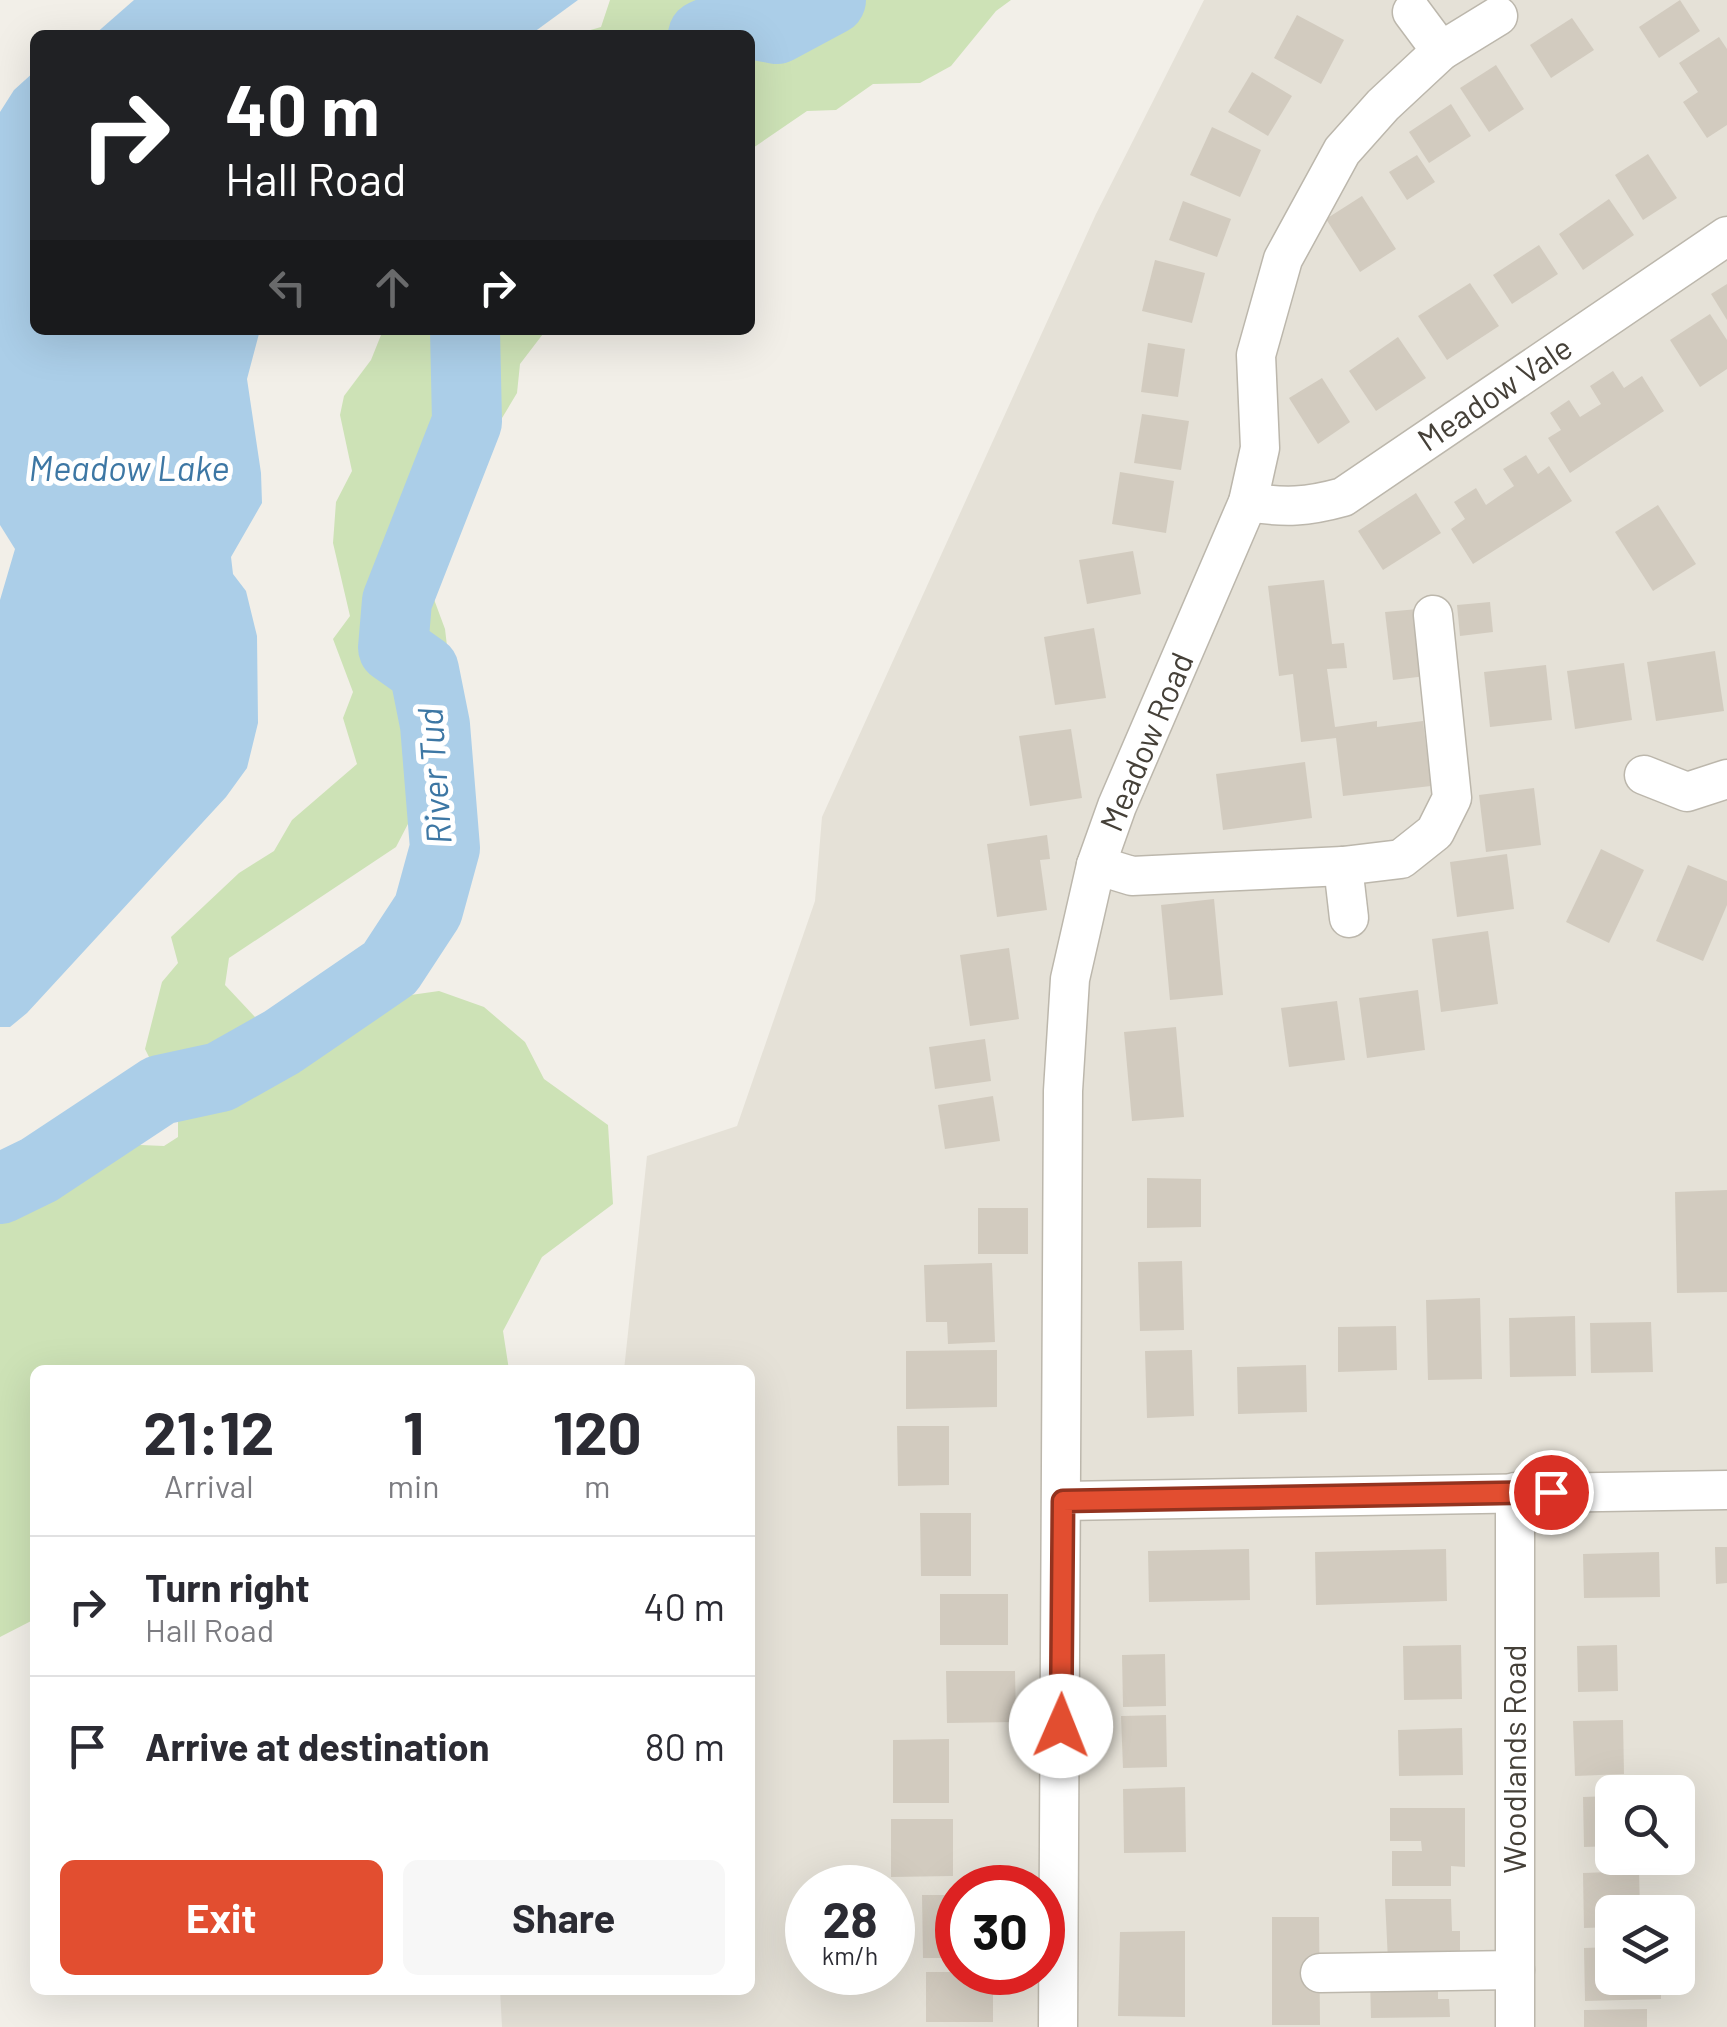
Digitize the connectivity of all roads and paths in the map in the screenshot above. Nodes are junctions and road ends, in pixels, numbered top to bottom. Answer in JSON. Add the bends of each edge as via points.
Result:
{"nodes":[{"id":1,"x":1412,"y":12,"type":"dead end"},
{"id":2,"x":1498,"y":16,"type":"dead end"},
{"id":3,"x":1441,"y":51,"type":"junction"},
{"id":4,"x":1727,"y":236,"type":"edge"},
{"id":5,"x":1248,"y":502,"type":"junction"},
{"id":6,"x":1432,"y":616,"type":"dead end"},
{"id":7,"x":1644,"y":775,"type":"dead end"},
{"id":8,"x":1727,"y":780,"type":"edge"},
{"id":9,"x":1096,"y":864,"type":"junction"},
{"id":10,"x":1343,"y":866,"type":"junction"},
{"id":11,"x":1348,"y":918,"type":"dead end"},
{"id":12,"x":1727,"y":1490,"type":"edge"},
{"id":13,"x":1516,"y":1492,"type":"junction"},
{"id":14,"x":1063,"y":1501,"type":"junction"},
{"id":15,"x":1514,"y":1970,"type":"junction"},
{"id":16,"x":1320,"y":1973,"type":"dead end"},
{"id":17,"x":1058,"y":2027,"type":"edge"},
{"id":18,"x":1514,"y":2027,"type":"edge"}],
"edges":[{"from":1,"to":3,"type":"street"},
{"from":2,"to":3,"type":"street","name":"Meadow Road"},
{"from":3,"to":5,"type":"street","name":"Meadow Road","via":[[1342,150],[1282,259],[1256,356],[1260,448]]},
{"from":4,"to":5,"type":"street","name":"Meadow Vale","via":[[1343,497],[1309,507]]},
{"from":5,"to":9,"type":"street","name":"Meadow Road"},
{"from":6,"to":10,"type":"street","via":[[1452,798],[1435,832],[1401,859]]},
{"from":7,"to":8,"type":"street","via":[[1688,792]]},
{"from":9,"to":10,"type":"street","via":[[1132,876]]},
{"from":9,"to":14,"type":"street","name":"Meadow Road","via":[[1070,980],[1063,1090]]},
{"from":10,"to":11,"type":"street"},
{"from":12,"to":13,"type":"street"},
{"from":13,"to":14,"type":"street"},
{"from":13,"to":15,"type":"street","name":"Woodlands Road"},
{"from":14,"to":17,"type":"street","name":"Meadow Road"},
{"from":15,"to":16,"type":"street"},
{"from":15,"to":18,"type":"street","name":"Woodlands Road"}]}
